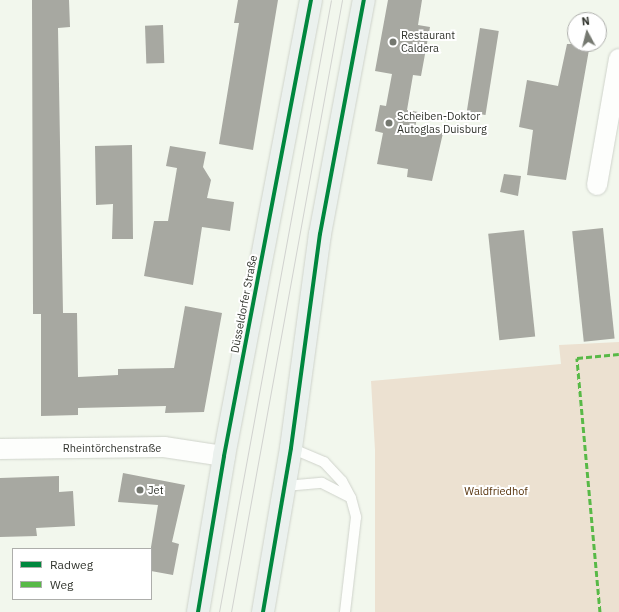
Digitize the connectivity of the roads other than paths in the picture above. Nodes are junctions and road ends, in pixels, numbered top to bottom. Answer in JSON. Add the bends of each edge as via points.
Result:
{"nodes":[{"id":1,"x":311,"y":0,"type":"edge"},
{"id":2,"x":364,"y":0,"type":"edge"},
{"id":3,"x":619,"y":59,"type":"edge"},
{"id":4,"x":597,"y":185,"type":"dead end"},
{"id":5,"x":291,"y":448,"type":"junction"},
{"id":6,"x":0,"y":449,"type":"edge"},
{"id":7,"x":224,"y":456,"type":"junction"},
{"id":8,"x":285,"y":486,"type":"junction"},
{"id":9,"x":351,"y":498,"type":"junction"},
{"id":10,"x":198,"y":612,"type":"edge"},
{"id":11,"x":263,"y":612,"type":"edge"},
{"id":12,"x":345,"y":612,"type":"edge"}],
"edges":[{"from":1,"to":7,"type":"main road","name":"Düsseldorfer Straße"},
{"from":2,"to":5,"type":"main road","via":[[320,234]]},
{"from":3,"to":4,"type":"street"},
{"from":5,"to":8,"type":"main road"},
{"from":5,"to":9,"type":"lane","via":[[324,462],[342,481]]},
{"from":6,"to":7,"type":"street","name":"Rheintörchenstraße","via":[[164,447]]},
{"from":7,"to":10,"type":"main road","name":"Düsseldorfer Straße"},
{"from":8,"to":9,"type":"lane","via":[[322,483]]},
{"from":8,"to":11,"type":"main road"},
{"from":9,"to":12,"type":"lane","via":[[356,517]]}]}
